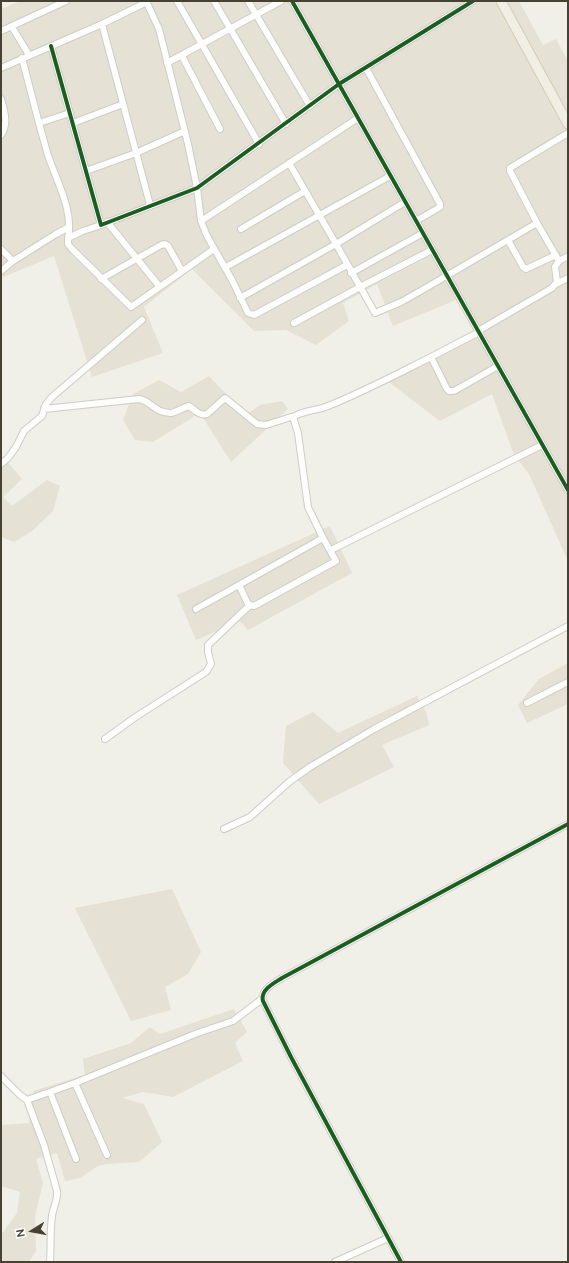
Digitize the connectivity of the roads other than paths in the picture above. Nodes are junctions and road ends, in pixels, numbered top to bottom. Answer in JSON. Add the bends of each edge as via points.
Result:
{"nodes":[{"id":1,"x":177,"y":1,"type":"edge"},
{"id":2,"x":214,"y":1,"type":"edge"},
{"id":3,"x":248,"y":1,"type":"edge"},
{"id":4,"x":281,"y":1,"type":"edge"},
{"id":5,"x":292,"y":1,"type":"edge"},
{"id":6,"x":460,"y":1,"type":"edge"},
{"id":7,"x":473,"y":1,"type":"edge"},
{"id":8,"x":501,"y":1,"type":"edge"},
{"id":9,"x":63,"y":2,"type":"edge"},
{"id":10,"x":147,"y":2,"type":"edge"},
{"id":11,"x":463,"y":7,"type":"junction"},
{"id":12,"x":256,"y":15,"type":"junction"},
{"id":13,"x":102,"y":24,"type":"junction"},
{"id":14,"x":12,"y":27,"type":"junction"},
{"id":15,"x":230,"y":28,"type":"junction"},
{"id":16,"x":1,"y":31,"type":"edge"},
{"id":17,"x":202,"y":45,"type":"junction"},
{"id":18,"x":50,"y":46,"type":"junction"},
{"id":19,"x":25,"y":56,"type":"junction"},
{"id":20,"x":182,"y":56,"type":"junction"},
{"id":21,"x":168,"y":63,"type":"junction"},
{"id":22,"x":1,"y":68,"type":"edge"},
{"id":23,"x":366,"y":68,"type":"junction"},
{"id":24,"x":339,"y":84,"type":"junction"},
{"id":25,"x":1,"y":99,"type":"edge"},
{"id":26,"x":123,"y":104,"type":"junction"},
{"id":27,"x":310,"y":106,"type":"junction"},
{"id":28,"x":70,"y":113,"type":"junction"},
{"id":29,"x":358,"y":118,"type":"junction"},
{"id":30,"x":39,"y":123,"type":"junction"},
{"id":31,"x":73,"y":123,"type":"junction"},
{"id":32,"x":286,"y":124,"type":"junction"},
{"id":33,"x":568,"y":124,"type":"edge"},
{"id":34,"x":220,"y":129,"type":"dead end"},
{"id":35,"x":185,"y":132,"type":"junction"},
{"id":36,"x":568,"y":133,"type":"edge"},
{"id":37,"x":1,"y":135,"type":"edge"},
{"id":38,"x":259,"y":144,"type":"junction"},
{"id":39,"x":136,"y":153,"type":"junction"},
{"id":40,"x":289,"y":163,"type":"junction"},
{"id":41,"x":86,"y":172,"type":"junction"},
{"id":42,"x":390,"y":176,"type":"junction"},
{"id":43,"x":197,"y":188,"type":"junction"},
{"id":44,"x":305,"y":191,"type":"junction"},
{"id":45,"x":406,"y":202,"type":"junction"},
{"id":46,"x":150,"y":205,"type":"junction"},
{"id":47,"x":320,"y":216,"type":"junction"},
{"id":48,"x":201,"y":221,"type":"junction"},
{"id":49,"x":416,"y":221,"type":"junction"},
{"id":50,"x":537,"y":223,"type":"junction"},
{"id":51,"x":104,"y":224,"type":"junction"},
{"id":52,"x":69,"y":227,"type":"junction"},
{"id":53,"x":241,"y":230,"type":"dead end"},
{"id":54,"x":423,"y":233,"type":"junction"},
{"id":55,"x":68,"y":238,"type":"junction"},
{"id":56,"x":508,"y":240,"type":"junction"},
{"id":57,"x":336,"y":244,"type":"junction"},
{"id":58,"x":1,"y":249,"type":"edge"},
{"id":59,"x":214,"y":249,"type":"junction"},
{"id":60,"x":432,"y":250,"type":"junction"},
{"id":61,"x":556,"y":255,"type":"junction"},
{"id":62,"x":568,"y":256,"type":"edge"},
{"id":63,"x":137,"y":258,"type":"junction"},
{"id":64,"x":13,"y":261,"type":"junction"},
{"id":65,"x":559,"y":261,"type":"junction"},
{"id":66,"x":347,"y":265,"type":"junction"},
{"id":67,"x":226,"y":267,"type":"junction"},
{"id":68,"x":182,"y":271,"type":"junction"},
{"id":69,"x":1,"y":272,"type":"edge"},
{"id":70,"x":351,"y":273,"type":"junction"},
{"id":71,"x":446,"y":275,"type":"junction"},
{"id":72,"x":101,"y":278,"type":"junction"},
{"id":73,"x":568,"y":278,"type":"edge"},
{"id":74,"x":556,"y":284,"type":"junction"},
{"id":75,"x":160,"y":286,"type":"junction"},
{"id":76,"x":360,"y":287,"type":"junction"},
{"id":77,"x":240,"y":298,"type":"junction"},
{"id":78,"x":142,"y":320,"type":"dead end"},
{"id":79,"x":294,"y":323,"type":"dead end"},
{"id":80,"x":478,"y":332,"type":"junction"},
{"id":81,"x":431,"y":357,"type":"junction"},
{"id":82,"x":498,"y":366,"type":"junction"},
{"id":83,"x":44,"y":409,"type":"junction"},
{"id":84,"x":293,"y":417,"type":"junction"},
{"id":85,"x":542,"y":445,"type":"junction"},
{"id":86,"x":1,"y":464,"type":"edge"},
{"id":87,"x":568,"y":490,"type":"edge"},
{"id":88,"x":323,"y":538,"type":"junction"},
{"id":89,"x":331,"y":550,"type":"junction"},
{"id":90,"x":239,"y":585,"type":"junction"},
{"id":91,"x":250,"y":605,"type":"junction"},
{"id":92,"x":196,"y":609,"type":"dead end"},
{"id":93,"x":568,"y":626,"type":"edge"},
{"id":94,"x":568,"y":682,"type":"edge"},
{"id":95,"x":527,"y":703,"type":"dead end"},
{"id":96,"x":105,"y":739,"type":"dead end"},
{"id":97,"x":568,"y":824,"type":"edge"},
{"id":98,"x":224,"y":828,"type":"dead end"},
{"id":99,"x":262,"y":999,"type":"junction"},
{"id":100,"x":1,"y":1076,"type":"edge"},
{"id":101,"x":75,"y":1083,"type":"junction"},
{"id":102,"x":50,"y":1092,"type":"junction"},
{"id":103,"x":27,"y":1100,"type":"junction"},
{"id":104,"x":107,"y":1155,"type":"dead end"},
{"id":105,"x":76,"y":1159,"type":"dead end"},
{"id":106,"x":388,"y":1238,"type":"junction"},
{"id":107,"x":50,"y":1262,"type":"edge"},
{"id":108,"x":335,"y":1262,"type":"edge"},
{"id":109,"x":401,"y":1262,"type":"edge"}],
"edges":[{"from":1,"to":17,"type":"street"},
{"from":2,"to":15,"type":"street"},
{"from":3,"to":12,"type":"street"},
{"from":4,"to":12,"type":"street"},
{"from":5,"to":24,"type":"street"},
{"from":6,"to":11,"type":"street"},
{"from":7,"to":11,"type":"street"},
{"from":8,"to":33,"type":"main road"},
{"from":9,"to":14,"type":"street"},
{"from":10,"to":13,"type":"street"},
{"from":10,"to":21,"type":"street","via":[[159,30]]},
{"from":11,"to":23,"type":"street"},
{"from":12,"to":15,"type":"street"},
{"from":12,"to":27,"type":"street"},
{"from":13,"to":18,"type":"street"},
{"from":13,"to":26,"type":"street"},
{"from":14,"to":16,"type":"street"},
{"from":14,"to":19,"type":"street"},
{"from":15,"to":17,"type":"street"},
{"from":15,"to":32,"type":"street"},
{"from":17,"to":20,"type":"street"},
{"from":17,"to":38,"type":"street"},
{"from":18,"to":19,"type":"street"},
{"from":18,"to":28,"type":"street"},
{"from":19,"to":22,"type":"street"},
{"from":19,"to":30,"type":"street"},
{"from":20,"to":21,"type":"street"},
{"from":20,"to":34,"type":"street"},
{"from":21,"to":35,"type":"street"},
{"from":23,"to":24,"type":"street"},
{"from":23,"to":49,"type":"street","via":[[440,204],[440,207]]},
{"from":24,"to":27,"type":"street"},
{"from":24,"to":29,"type":"street"},
{"from":25,"to":37,"type":"street","via":[[5,118]]},
{"from":26,"to":31,"type":"street"},
{"from":26,"to":39,"type":"street"},
{"from":27,"to":32,"type":"street"},
{"from":28,"to":30,"type":"street"},
{"from":28,"to":31,"type":"street"},
{"from":29,"to":40,"type":"street"},
{"from":29,"to":42,"type":"street"},
{"from":30,"to":52,"type":"street","via":[[66,208]]},
{"from":31,"to":41,"type":"street"},
{"from":32,"to":38,"type":"street"},
{"from":35,"to":39,"type":"street"},
{"from":35,"to":43,"type":"street"},
{"from":36,"to":50,"type":"street","via":[[510,168]]},
{"from":38,"to":43,"type":"street"},
{"from":39,"to":41,"type":"street"},
{"from":39,"to":46,"type":"street"},
{"from":40,"to":44,"type":"street"},
{"from":40,"to":48,"type":"street"},
{"from":41,"to":51,"type":"street"},
{"from":42,"to":45,"type":"street"},
{"from":42,"to":47,"type":"street"},
{"from":43,"to":46,"type":"street"},
{"from":43,"to":48,"type":"street"},
{"from":44,"to":47,"type":"street"},
{"from":44,"to":53,"type":"street"},
{"from":45,"to":49,"type":"street"},
{"from":45,"to":57,"type":"street"},
{"from":46,"to":51,"type":"street"},
{"from":47,"to":57,"type":"street"},
{"from":47,"to":67,"type":"street"},
{"from":48,"to":59,"type":"street"},
{"from":49,"to":54,"type":"street"},
{"from":50,"to":56,"type":"street"},
{"from":50,"to":61,"type":"street"},
{"from":51,"to":55,"type":"street"},
{"from":51,"to":63,"type":"street"},
{"from":52,"to":55,"type":"street"},
{"from":52,"to":64,"type":"street"},
{"from":54,"to":60,"type":"street"},
{"from":54,"to":70,"type":"street"},
{"from":55,"to":72,"type":"street","via":[[68,244],[72,249]]},
{"from":56,"to":61,"type":"street","via":[[526,269]]},
{"from":56,"to":71,"type":"street"},
{"from":57,"to":66,"type":"street"},
{"from":57,"to":77,"type":"street"},
{"from":58,"to":64,"type":"street"},
{"from":59,"to":67,"type":"street"},
{"from":59,"to":68,"type":"street"},
{"from":60,"to":71,"type":"street"},
{"from":60,"to":76,"type":"street"},
{"from":61,"to":65,"type":"street"},
{"from":62,"to":65,"type":"street"},
{"from":63,"to":68,"type":"street","via":[[165,244]]},
{"from":63,"to":72,"type":"street"},
{"from":63,"to":75,"type":"street"},
{"from":64,"to":69,"type":"street"},
{"from":65,"to":74,"type":"street","via":[[555,268]]},
{"from":66,"to":70,"type":"street"},
{"from":66,"to":77,"type":"street","via":[[254,315],[248,313]]},
{"from":67,"to":77,"type":"street"},
{"from":68,"to":75,"type":"street"},
{"from":70,"to":76,"type":"street"},
{"from":71,"to":76,"type":"street","via":[[401,302],[375,313]]},
{"from":71,"to":80,"type":"street"},
{"from":72,"to":75,"type":"street","via":[[131,307]]},
{"from":73,"to":74,"type":"street"},
{"from":74,"to":80,"type":"street"},
{"from":76,"to":79,"type":"street"},
{"from":78,"to":83,"type":"street","via":[[52,397]]},
{"from":80,"to":81,"type":"street"},
{"from":80,"to":82,"type":"street"},
{"from":81,"to":82,"type":"street","via":[[450,391]]},
{"from":81,"to":84,"type":"street","via":[[329,406]]},
{"from":82,"to":85,"type":"street"},
{"from":83,"to":84,"type":"street","via":[[140,398],[159,411],[173,412],[189,406],[203,415],[225,398],[257,424],[266,425]]},
{"from":83,"to":86,"type":"street","via":[[40,418],[24,431],[13,452]]},
{"from":84,"to":88,"type":"street","via":[[298,433],[308,507]]},
{"from":85,"to":87,"type":"street"},
{"from":85,"to":89,"type":"street"},
{"from":88,"to":89,"type":"street"},
{"from":88,"to":90,"type":"street"},
{"from":89,"to":91,"type":"street","via":[[336,561],[254,606]]},
{"from":90,"to":91,"type":"street"},
{"from":90,"to":92,"type":"street"},
{"from":91,"to":96,"type":"street","via":[[208,645],[211,664],[206,672]]},
{"from":93,"to":98,"type":"street","via":[[374,729],[310,767],[250,817]]},
{"from":94,"to":95,"type":"street"},
{"from":97,"to":99,"type":"street","via":[[282,978],[266,989]]},
{"from":99,"to":101,"type":"street","via":[[233,1021]]},
{"from":99,"to":106,"type":"street"},
{"from":100,"to":103,"type":"street"},
{"from":101,"to":102,"type":"street"},
{"from":101,"to":104,"type":"street"},
{"from":102,"to":103,"type":"street"},
{"from":102,"to":105,"type":"street"},
{"from":103,"to":107,"type":"street","via":[[44,1145],[58,1196],[52,1215]]},
{"from":106,"to":108,"type":"street"},
{"from":106,"to":109,"type":"street"}]}
